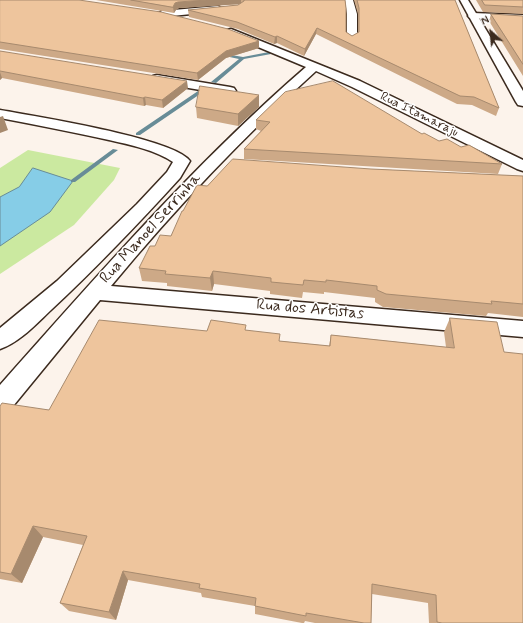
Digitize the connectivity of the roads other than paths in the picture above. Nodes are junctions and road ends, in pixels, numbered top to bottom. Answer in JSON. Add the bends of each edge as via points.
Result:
{"nodes":[{"id":1,"x":349,"y":0,"type":"edge"},
{"id":2,"x":464,"y":0,"type":"edge"},
{"id":3,"x":230,"y":8,"type":"edge"},
{"id":4,"x":150,"y":12,"type":"edge"},
{"id":5,"x":162,"y":14,"type":"junction"},
{"id":6,"x":473,"y":16,"type":"junction"},
{"id":7,"x":523,"y":18,"type":"edge"},
{"id":8,"x":194,"y":22,"type":"edge"},
{"id":9,"x":219,"y":28,"type":"edge"},
{"id":10,"x":352,"y":39,"type":"edge"},
{"id":11,"x":315,"y":66,"type":"junction"},
{"id":12,"x":147,"y":77,"type":"edge"},
{"id":13,"x":239,"y":92,"type":"edge"},
{"id":14,"x":523,"y":102,"type":"edge"},
{"id":15,"x":0,"y":114,"type":"edge"},
{"id":16,"x":210,"y":163,"type":"junction"},
{"id":17,"x":234,"y":164,"type":"edge"},
{"id":18,"x":523,"y":166,"type":"edge"},
{"id":19,"x":96,"y":292,"type":"junction"},
{"id":20,"x":523,"y":328,"type":"edge"},
{"id":21,"x":0,"y":340,"type":"edge"},
{"id":22,"x":0,"y":404,"type":"edge"}],
"edges":[{"from":1,"to":10,"type":"street"},
{"from":2,"to":6,"type":"street"},
{"from":3,"to":5,"type":"street"},
{"from":4,"to":5,"type":"street"},
{"from":5,"to":8,"type":"street"},
{"from":6,"to":7,"type":"street"},
{"from":6,"to":14,"type":"street"},
{"from":9,"to":11,"type":"street","name":"Rua Itamaraju","via":[[234,28]]},
{"from":11,"to":16,"type":"street","name":"Rua Manoel Serrinha","via":[[269,97]]},
{"from":11,"to":18,"type":"street","name":"Rua Itamaraju"},
{"from":12,"to":13,"type":"street"},
{"from":15,"to":21,"type":"street","via":[[158,148],[179,157],[182,161],[174,175],[143,208],[70,280],[16,329]]},
{"from":16,"to":17,"type":"street"},
{"from":16,"to":19,"type":"street","name":"Rua Manoel Serrinha"},
{"from":19,"to":20,"type":"street","name":"Rua dos Artistas"},
{"from":19,"to":22,"type":"street","name":"Rua Manoel Serrinha"}]}
